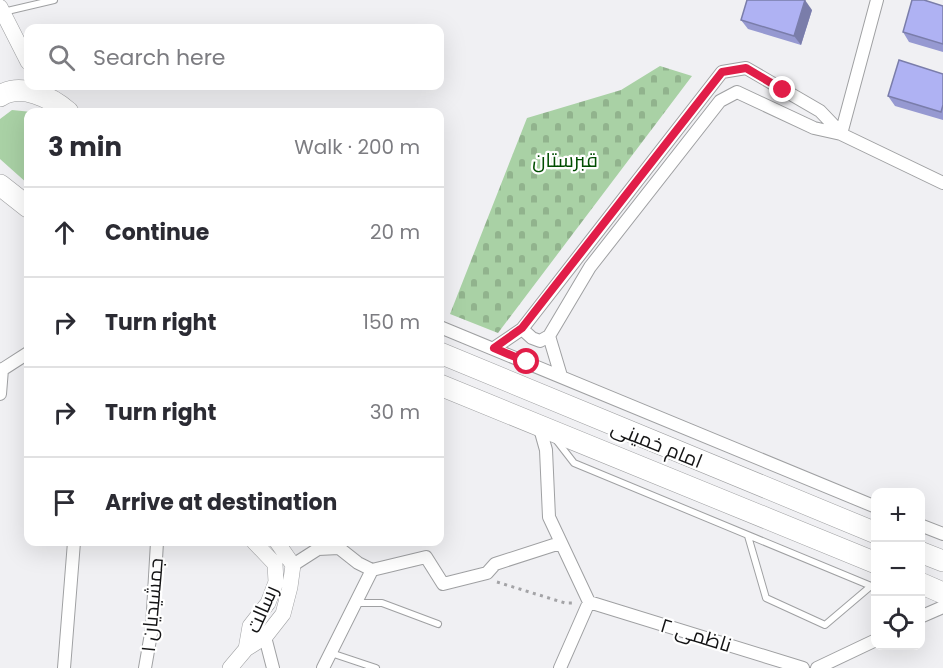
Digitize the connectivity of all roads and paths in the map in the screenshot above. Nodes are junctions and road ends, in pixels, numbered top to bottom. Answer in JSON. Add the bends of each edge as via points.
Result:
{"nodes":[{"id":1,"x":54,"y":0,"type":"edge"},
{"id":2,"x":877,"y":0,"type":"edge"},
{"id":3,"x":1,"y":9,"type":"edge"},
{"id":4,"x":24,"y":54,"type":"edge"},
{"id":5,"x":733,"y":70,"type":"junction"},
{"id":6,"x":737,"y":92,"type":"junction"},
{"id":7,"x":0,"y":96,"type":"edge"},
{"id":8,"x":56,"y":100,"type":"edge"},
{"id":9,"x":842,"y":134,"type":"junction"},
{"id":10,"x":943,"y":183,"type":"edge"},
{"id":11,"x":2,"y":188,"type":"edge"},
{"id":12,"x":24,"y":204,"type":"edge"},
{"id":13,"x":522,"y":328,"type":"junction"},
{"id":14,"x":444,"y":329,"type":"edge"},
{"id":15,"x":549,"y":336,"type":"junction"},
{"id":16,"x":494,"y":348,"type":"junction"},
{"id":17,"x":24,"y":355,"type":"edge"},
{"id":18,"x":444,"y":355,"type":"edge"},
{"id":19,"x":1,"y":370,"type":"edge"},
{"id":20,"x":561,"y":376,"type":"junction"},
{"id":21,"x":444,"y":387,"type":"edge"},
{"id":22,"x":0,"y":394,"type":"edge"},
{"id":23,"x":674,"y":424,"type":"junction"},
{"id":24,"x":543,"y":427,"type":"junction"},
{"id":25,"x":664,"y":447,"type":"junction"},
{"id":26,"x":871,"y":505,"type":"edge"},
{"id":27,"x":925,"y":527,"type":"edge"},
{"id":28,"x":871,"y":531,"type":"edge"},
{"id":29,"x":943,"y":534,"type":"edge"},
{"id":30,"x":748,"y":536,"type":"junction"},
{"id":31,"x":560,"y":543,"type":"junction"},
{"id":32,"x":74,"y":546,"type":"edge"},
{"id":33,"x":158,"y":546,"type":"edge"},
{"id":34,"x":258,"y":546,"type":"edge"},
{"id":35,"x":280,"y":546,"type":"edge"},
{"id":36,"x":335,"y":546,"type":"edge"},
{"id":37,"x":342,"y":546,"type":"edge"},
{"id":38,"x":925,"y":554,"type":"edge"},
{"id":39,"x":871,"y":561,"type":"edge"},
{"id":40,"x":943,"y":561,"type":"edge"},
{"id":41,"x":293,"y":565,"type":"junction"},
{"id":42,"x":372,"y":570,"type":"junction"},
{"id":43,"x":487,"y":573,"type":"junction"},
{"id":44,"x":871,"y":586,"type":"edge"},
{"id":45,"x":925,"y":586,"type":"edge"},
{"id":46,"x":871,"y":589,"type":"edge"},
{"id":47,"x":943,"y":593,"type":"edge"},
{"id":48,"x":589,"y":602,"type":"junction"},
{"id":49,"x":356,"y":603,"type":"junction"},
{"id":50,"x":438,"y":624,"type":"dead end"},
{"id":51,"x":265,"y":637,"type":"junction"},
{"id":52,"x":871,"y":642,"type":"edge"},
{"id":53,"x":246,"y":649,"type":"junction"},
{"id":54,"x":331,"y":653,"type":"junction"},
{"id":55,"x":821,"y":667,"type":"edge"},
{"id":56,"x":64,"y":668,"type":"edge"},
{"id":57,"x":145,"y":668,"type":"edge"},
{"id":58,"x":231,"y":668,"type":"edge"},
{"id":59,"x":273,"y":668,"type":"edge"},
{"id":60,"x":323,"y":668,"type":"edge"},
{"id":61,"x":376,"y":668,"type":"edge"},
{"id":62,"x":560,"y":668,"type":"edge"},
{"id":63,"x":803,"y":668,"type":"edge"}],
"edges":[{"from":1,"to":3,"type":"lane"},
{"from":2,"to":9,"type":"street"},
{"from":3,"to":4,"type":"street"},
{"from":5,"to":6,"type":"street"},
{"from":5,"to":9,"type":"street","via":[[746,68],[820,111]]},
{"from":5,"to":13,"type":"street","via":[[722,72]]},
{"from":6,"to":9,"type":"street","via":[[814,128]]},
{"from":6,"to":15,"type":"street","via":[[720,101],[590,267]]},
{"from":7,"to":8,"type":"highway","via":[[18,91]]},
{"from":9,"to":10,"type":"street"},
{"from":11,"to":12,"type":"highway"},
{"from":13,"to":15,"type":"street","via":[[540,341]]},
{"from":13,"to":16,"type":"street"},
{"from":14,"to":16,"type":"street"},
{"from":15,"to":20,"type":"street"},
{"from":16,"to":20,"type":"street"},
{"from":17,"to":19,"type":"street"},
{"from":18,"to":25,"type":"highway","name":"امام خمینی"},
{"from":19,"to":22,"type":"street"},
{"from":20,"to":23,"type":"street"},
{"from":21,"to":24,"type":"highway","name":"امام خمینی"},
{"from":23,"to":25,"type":"street"},
{"from":23,"to":26,"type":"street"},
{"from":24,"to":30,"type":"lane","via":[[574,463]]},
{"from":24,"to":31,"type":"street","via":[[549,517]]},
{"from":24,"to":39,"type":"highway","name":"امام خمینی"},
{"from":25,"to":28,"type":"highway","name":"امام خمینی"},
{"from":27,"to":29,"type":"street"},
{"from":30,"to":44,"type":"lane"},
{"from":30,"to":46,"type":"lane","via":[[766,598],[825,625]]},
{"from":31,"to":43,"type":"street","via":[[495,564]]},
{"from":31,"to":48,"type":"street"},
{"from":32,"to":56,"type":"street"},
{"from":33,"to":57,"type":"street","name":"جمشیدیان ۱"},
{"from":34,"to":53,"type":"street","name":"رسالت","via":[[275,564],[276,582],[268,603],[250,626]]},
{"from":35,"to":41,"type":"street","name":"رسالت"},
{"from":36,"to":41,"type":"street","via":[[318,549]]},
{"from":37,"to":42,"type":"street","via":[[358,563]]},
{"from":38,"to":40,"type":"highway"},
{"from":41,"to":51,"type":"street","name":"رسالت","via":[[283,614]]},
{"from":42,"to":43,"type":"street","via":[[426,557],[443,584]]},
{"from":42,"to":49,"type":"street"},
{"from":43,"to":48,"type":"path","via":[[500,584],[565,603]]},
{"from":45,"to":47,"type":"highway"},
{"from":48,"to":62,"type":"street"},
{"from":48,"to":63,"type":"street","name":"ناظمی ۲"},
{"from":49,"to":50,"type":"lane","via":[[382,603]]},
{"from":49,"to":54,"type":"street"},
{"from":51,"to":53,"type":"street","name":"رسالت"},
{"from":51,"to":59,"type":"street"},
{"from":52,"to":55,"type":"street"},
{"from":53,"to":58,"type":"street","name":"رسالت"},
{"from":54,"to":60,"type":"street"},
{"from":54,"to":61,"type":"lane"}]}
